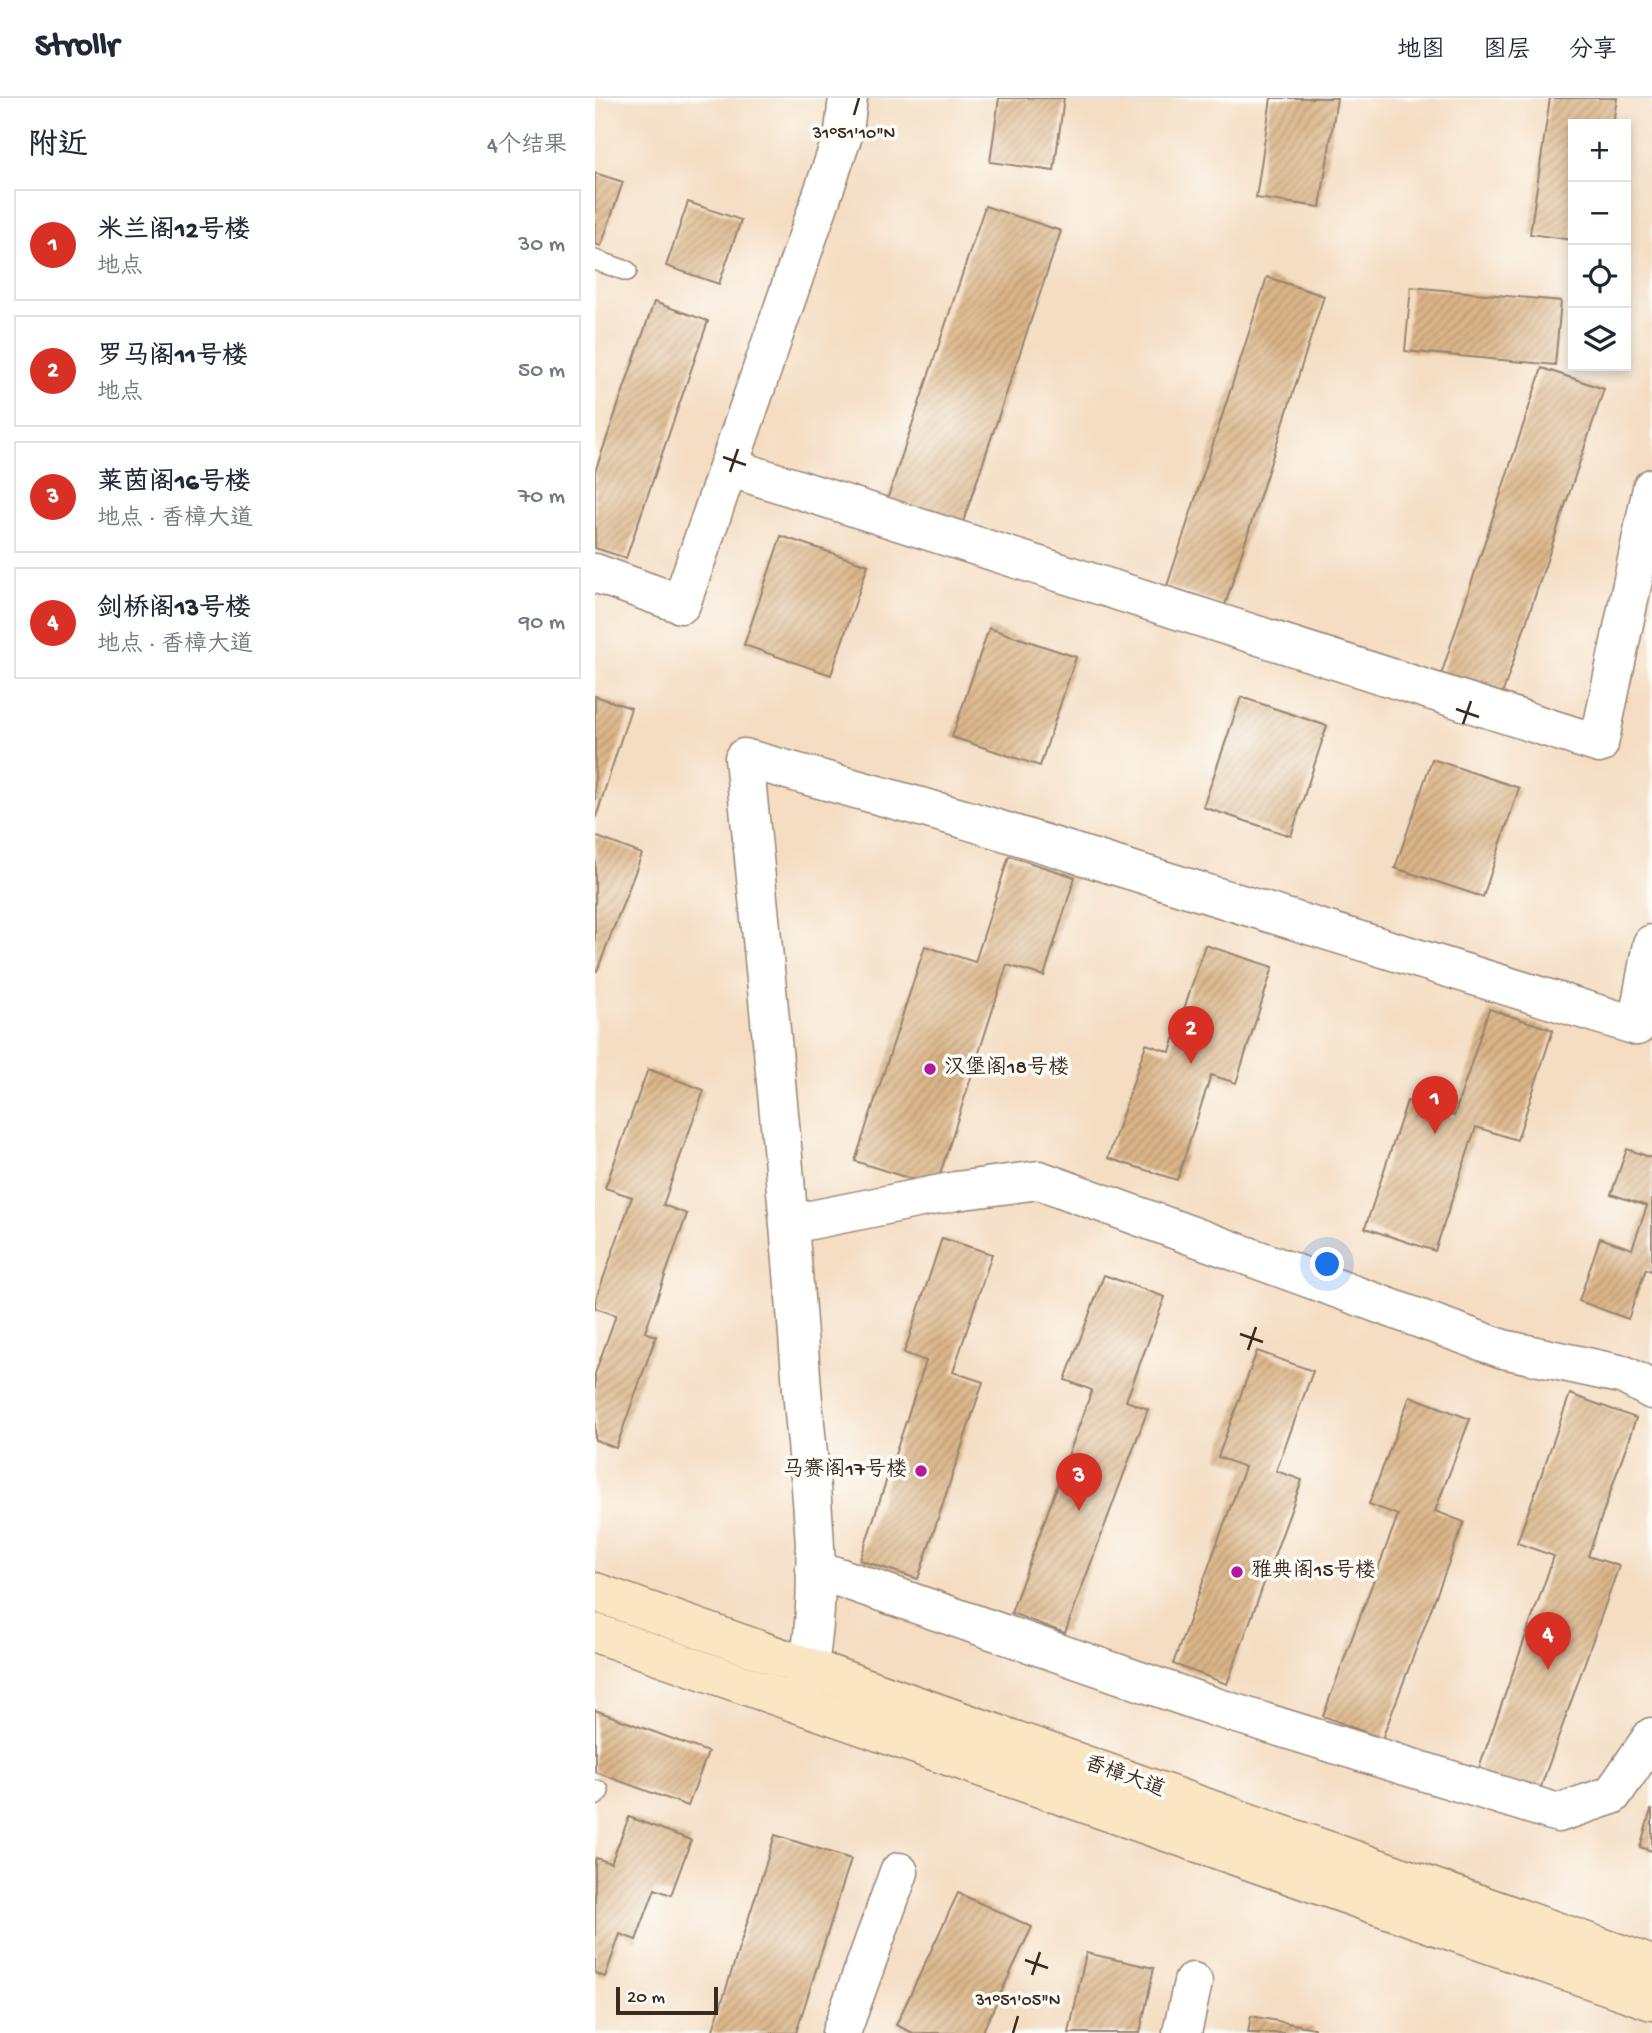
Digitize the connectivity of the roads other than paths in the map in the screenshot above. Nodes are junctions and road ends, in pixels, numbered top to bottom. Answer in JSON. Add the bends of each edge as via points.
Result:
{"nodes":[{"id":1,"x":848,"y":98,"type":"edge"},
{"id":2,"x":595,"y":260,"type":"edge"},
{"id":3,"x":627,"y":271,"type":"dead end"},
{"id":4,"x":728,"y":467,"type":"junction"},
{"id":5,"x":1652,"y":488,"type":"edge"},
{"id":6,"x":595,"y":573,"type":"edge"},
{"id":7,"x":1652,"y":944,"type":"edge"},
{"id":8,"x":790,"y":1224,"type":"junction"},
{"id":9,"x":1652,"y":1390,"type":"edge"},
{"id":10,"x":815,"y":1569,"type":"junction"},
{"id":11,"x":595,"y":1592,"type":"edge"},
{"id":12,"x":595,"y":1633,"type":"edge"},
{"id":13,"x":810,"y":1667,"type":"junction"},
{"id":14,"x":800,"y":1704,"type":"junction"},
{"id":15,"x":1652,"y":1737,"type":"edge"},
{"id":16,"x":899,"y":1872,"type":"dead end"},
{"id":17,"x":1652,"y":1965,"type":"edge"},
{"id":18,"x":1193,"y":1982,"type":"dead end"},
{"id":19,"x":1652,"y":2001,"type":"edge"},
{"id":20,"x":842,"y":2033,"type":"edge"},
{"id":21,"x":1182,"y":2033,"type":"edge"}],
"edges":[{"from":1,"to":4,"type":"street","via":[[844,132]]},
{"from":2,"to":3,"type":"lane"},
{"from":4,"to":5,"type":"street","via":[[1599,744]]},
{"from":4,"to":6,"type":"street","via":[[681,604]]},
{"from":7,"to":8,"type":"street","via":[[1637,1026],[964,819],[744,758]]},
{"from":8,"to":9,"type":"street","via":[[956,1191],[1039,1181],[1503,1349],[1624,1375]]},
{"from":8,"to":10,"type":"street"},
{"from":10,"to":13,"type":"street"},
{"from":10,"to":15,"type":"street","via":[[1215,1707],[1558,1813],[1612,1795]]},
{"from":11,"to":13,"type":"street","name":"香樟大道"},
{"from":12,"to":14,"type":"street","name":"香樟大道"},
{"from":13,"to":14,"type":"street"},
{"from":13,"to":17,"type":"street","name":"香樟大道"},
{"from":14,"to":19,"type":"street","name":"香樟大道"},
{"from":16,"to":20,"type":"street"},
{"from":18,"to":21,"type":"street"}]}
